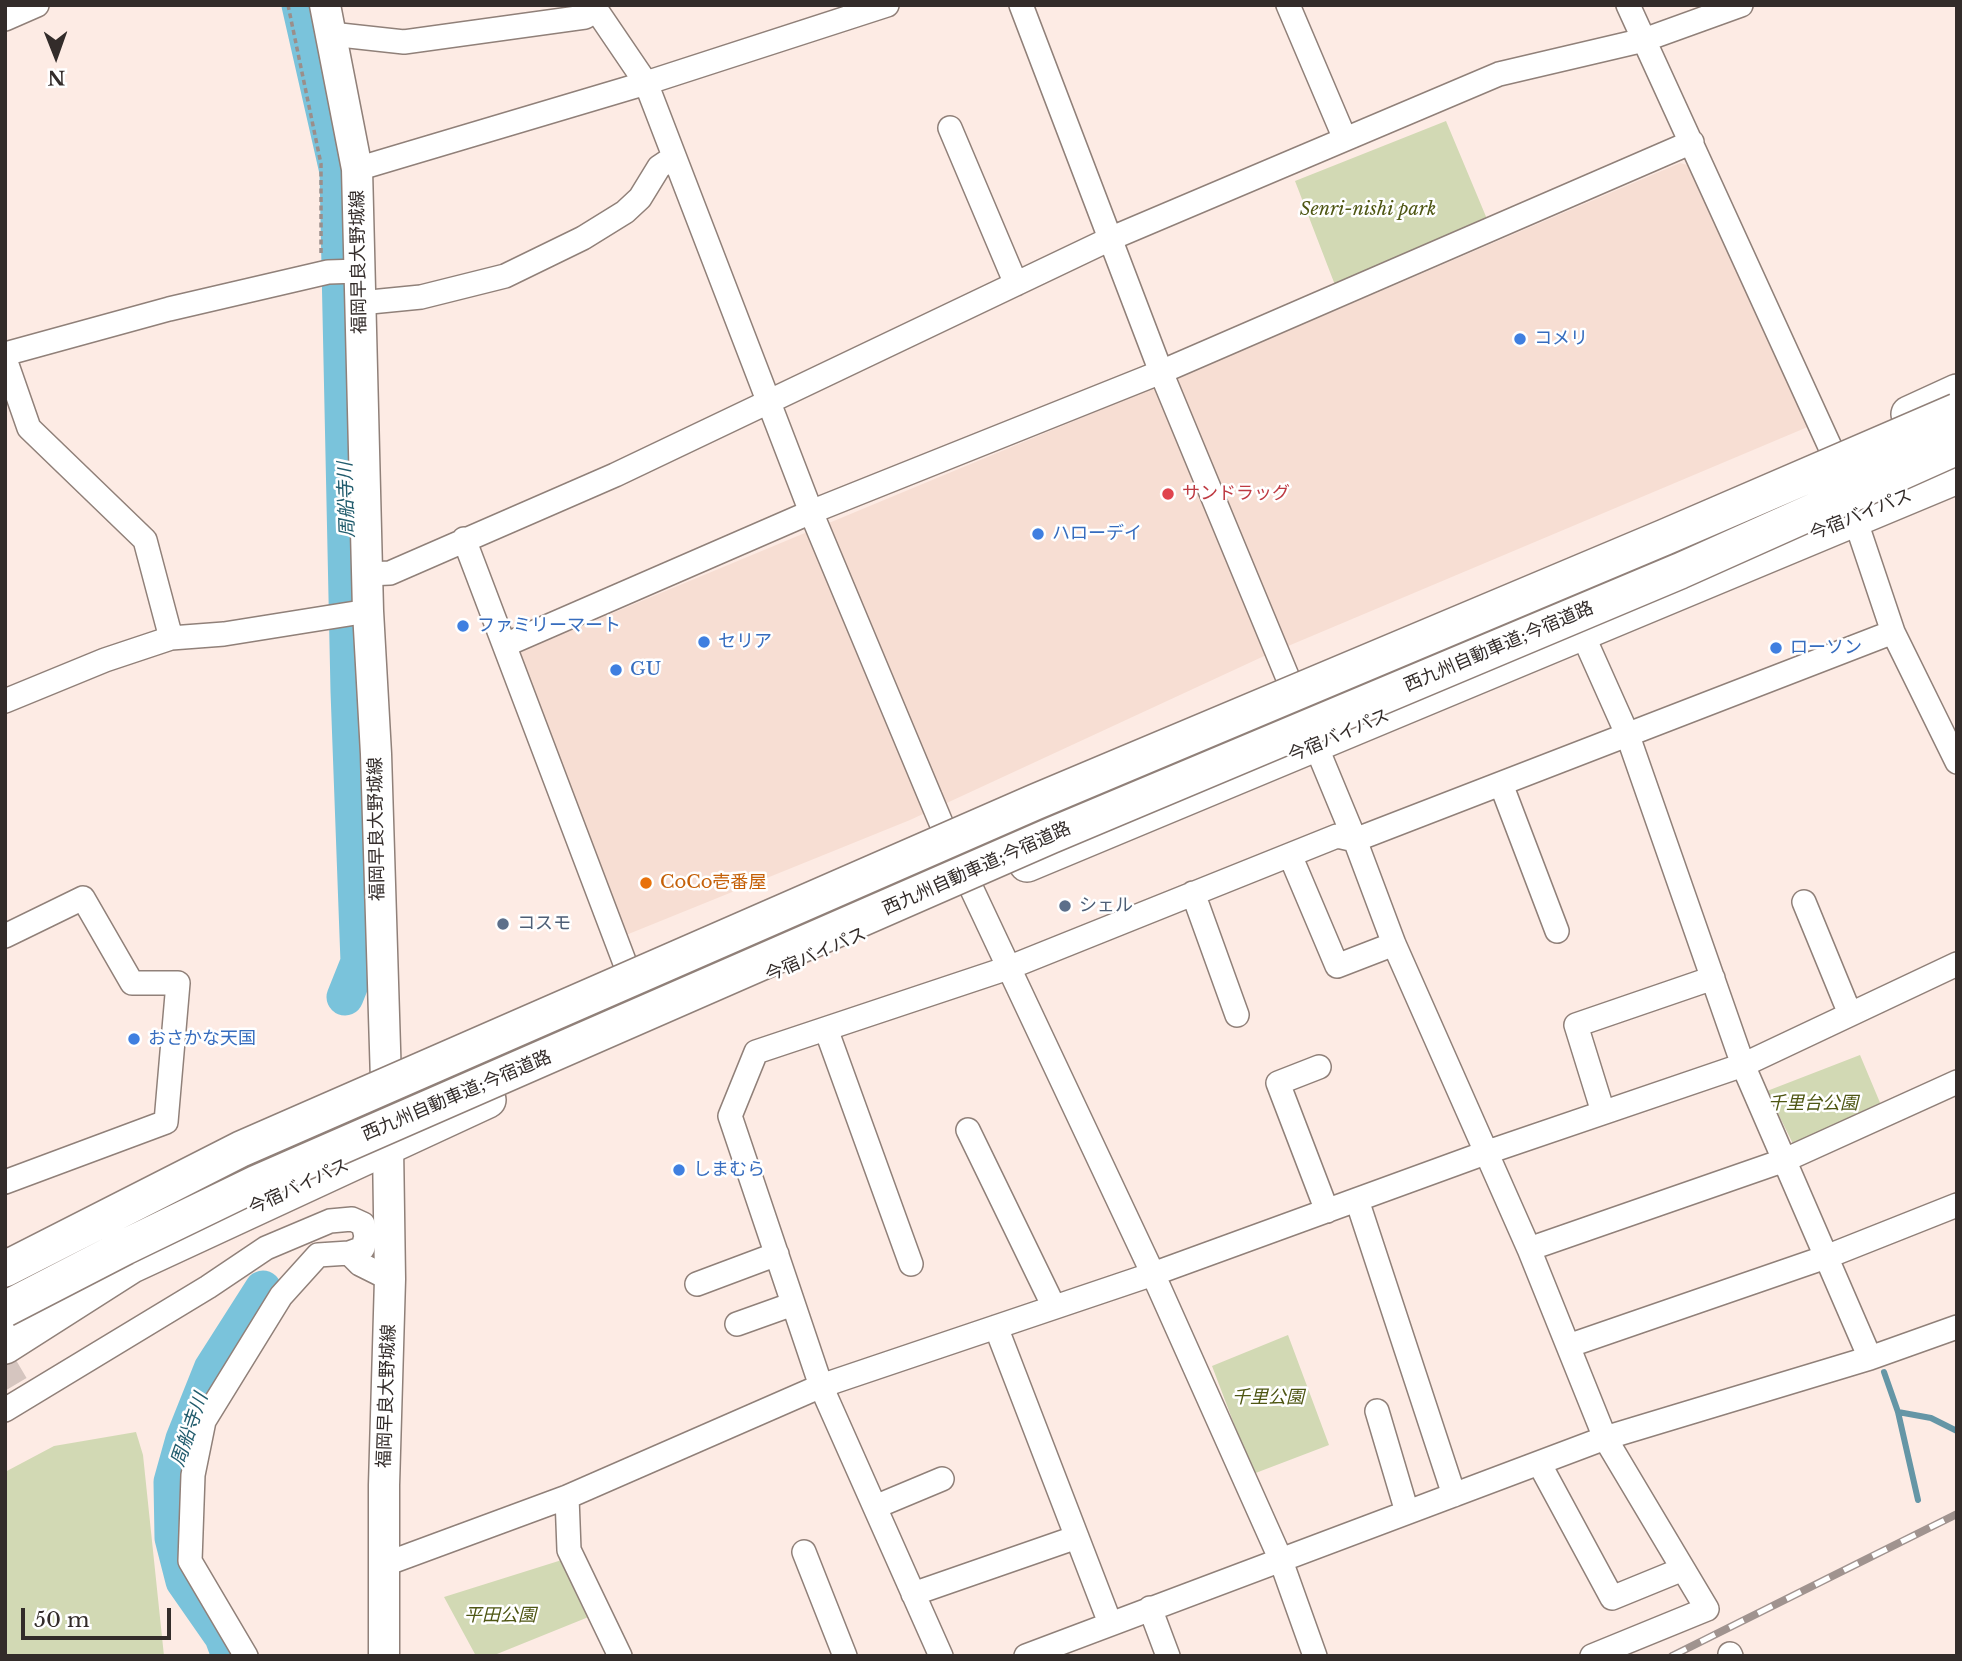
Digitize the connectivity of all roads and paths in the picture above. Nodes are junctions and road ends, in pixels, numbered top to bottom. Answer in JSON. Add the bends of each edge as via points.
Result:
{"nodes":[{"id":1,"x":37,"y":5,"type":"edge"},
{"id":2,"x":288,"y":5,"type":"edge"},
{"id":3,"x":325,"y":5,"type":"edge"},
{"id":4,"x":887,"y":5,"type":"edge"},
{"id":5,"x":1021,"y":5,"type":"edge"},
{"id":6,"x":1289,"y":5,"type":"edge"},
{"id":7,"x":1628,"y":5,"type":"edge"},
{"id":8,"x":1741,"y":5,"type":"edge"},
{"id":9,"x":594,"y":7,"type":"edge"},
{"id":10,"x":847,"y":11,"type":"edge"},
{"id":11,"x":5,"y":19,"type":"edge"},
{"id":12,"x":331,"y":34,"type":"junction"},
{"id":13,"x":1644,"y":40,"type":"junction"},
{"id":14,"x":646,"y":83,"type":"junction"},
{"id":15,"x":950,"y":128,"type":"dead end"},
{"id":16,"x":1345,"y":139,"type":"junction"},
{"id":17,"x":1692,"y":142,"type":"junction"},
{"id":18,"x":674,"y":157,"type":"junction"},
{"id":19,"x":357,"y":169,"type":"junction"},
{"id":20,"x":1112,"y":238,"type":"junction"},
{"id":21,"x":359,"y":271,"type":"junction"},
{"id":22,"x":324,"y":273,"type":"junction"},
{"id":23,"x":1016,"y":284,"type":"junction"},
{"id":24,"x":360,"y":303,"type":"junction"},
{"id":25,"x":5,"y":356,"type":"edge"},
{"id":26,"x":1161,"y":372,"type":"junction"},
{"id":27,"x":1957,"y":392,"type":"edge"},
{"id":28,"x":768,"y":403,"type":"junction"},
{"id":29,"x":1957,"y":411,"type":"edge"},
{"id":30,"x":1957,"y":447,"type":"edge"},
{"id":31,"x":1831,"y":449,"type":"junction"},
{"id":32,"x":1957,"y":476,"type":"edge"},
{"id":33,"x":811,"y":512,"type":"junction"},
{"id":34,"x":1854,"y":517,"type":"junction"},
{"id":35,"x":464,"y":539,"type":"junction"},
{"id":36,"x":367,"y":574,"type":"junction"},
{"id":37,"x":1540,"y":579,"type":"junction"},
{"id":38,"x":368,"y":611,"type":"junction"},
{"id":39,"x":1893,"y":632,"type":"junction"},
{"id":40,"x":1582,"y":633,"type":"junction"},
{"id":41,"x":171,"y":638,"type":"junction"},
{"id":42,"x":505,"y":645,"type":"junction"},
{"id":43,"x":1290,"y":685,"type":"junction"},
{"id":44,"x":5,"y":701,"type":"edge"},
{"id":45,"x":1628,"y":736,"type":"junction"},
{"id":46,"x":1315,"y":746,"type":"junction"},
{"id":47,"x":1957,"y":762,"type":"edge"},
{"id":48,"x":1501,"y":784,"type":"junction"},
{"id":49,"x":944,"y":830,"type":"junction"},
{"id":50,"x":1355,"y":840,"type":"junction"},
{"id":51,"x":1290,"y":855,"type":"junction"},
{"id":52,"x":970,"y":887,"type":"junction"},
{"id":53,"x":1193,"y":894,"type":"junction"},
{"id":54,"x":1804,"y":902,"type":"dead end"},
{"id":55,"x":1557,"y":931,"type":"dead end"},
{"id":56,"x":5,"y":936,"type":"edge"},
{"id":57,"x":1394,"y":944,"type":"junction"},
{"id":58,"x":1957,"y":964,"type":"edge"},
{"id":59,"x":626,"y":965,"type":"junction"},
{"id":60,"x":1008,"y":968,"type":"junction"},
{"id":61,"x":1713,"y":978,"type":"junction"},
{"id":62,"x":1850,"y":1014,"type":"junction"},
{"id":63,"x":1237,"y":1015,"type":"dead end"},
{"id":64,"x":826,"y":1028,"type":"junction"},
{"id":65,"x":1743,"y":1065,"type":"junction"},
{"id":66,"x":1319,"y":1067,"type":"dead end"},
{"id":67,"x":383,"y":1071,"type":"junction"},
{"id":68,"x":1957,"y":1082,"type":"edge"},
{"id":69,"x":1603,"y":1112,"type":"junction"},
{"id":70,"x":968,"y":1130,"type":"dead end"},
{"id":71,"x":388,"y":1146,"type":"junction"},
{"id":72,"x":1485,"y":1153,"type":"junction"},
{"id":73,"x":1785,"y":1160,"type":"junction"},
{"id":74,"x":5,"y":1182,"type":"edge"},
{"id":75,"x":1357,"y":1200,"type":"junction"},
{"id":76,"x":1957,"y":1205,"type":"edge"},
{"id":77,"x":1327,"y":1211,"type":"junction"},
{"id":78,"x":1529,"y":1249,"type":"junction"},
{"id":79,"x":349,"y":1253,"type":"junction"},
{"id":80,"x":777,"y":1254,"type":"junction"},
{"id":81,"x":5,"y":1257,"type":"edge"},
{"id":82,"x":1826,"y":1257,"type":"junction"},
{"id":83,"x":911,"y":1264,"type":"dead end"},
{"id":84,"x":5,"y":1269,"type":"edge"},
{"id":85,"x":1153,"y":1274,"type":"junction"},
{"id":86,"x":390,"y":1279,"type":"junction"},
{"id":87,"x":697,"y":1284,"type":"dead end"},
{"id":88,"x":793,"y":1304,"type":"junction"},
{"id":89,"x":1054,"y":1307,"type":"junction"},
{"id":90,"x":5,"y":1310,"type":"edge"},
{"id":91,"x":737,"y":1324,"type":"dead end"},
{"id":92,"x":996,"y":1327,"type":"junction"},
{"id":93,"x":1957,"y":1327,"type":"edge"},
{"id":94,"x":5,"y":1346,"type":"edge"},
{"id":95,"x":1568,"y":1346,"type":"junction"},
{"id":96,"x":1870,"y":1358,"type":"junction"},
{"id":97,"x":821,"y":1386,"type":"junction"},
{"id":98,"x":5,"y":1410,"type":"edge"},
{"id":99,"x":1377,"y":1410,"type":"dead end"},
{"id":100,"x":1605,"y":1437,"type":"junction"},
{"id":101,"x":1539,"y":1463,"type":"junction"},
{"id":102,"x":942,"y":1479,"type":"dead end"},
{"id":103,"x":1454,"y":1495,"type":"junction"},
{"id":104,"x":567,"y":1497,"type":"junction"},
{"id":105,"x":875,"y":1507,"type":"junction"},
{"id":106,"x":1406,"y":1512,"type":"junction"},
{"id":107,"x":1077,"y":1537,"type":"junction"},
{"id":108,"x":804,"y":1552,"type":"dead end"},
{"id":109,"x":1280,"y":1558,"type":"junction"},
{"id":110,"x":383,"y":1565,"type":"junction"},
{"id":111,"x":1683,"y":1569,"type":"junction"},
{"id":112,"x":913,"y":1594,"type":"junction"},
{"id":113,"x":1150,"y":1608,"type":"junction"},
{"id":114,"x":1110,"y":1623,"type":"junction"},
{"id":115,"x":239,"y":1654,"type":"edge"},
{"id":116,"x":384,"y":1656,"type":"edge"},
{"id":117,"x":620,"y":1656,"type":"edge"},
{"id":118,"x":845,"y":1656,"type":"edge"},
{"id":119,"x":941,"y":1656,"type":"edge"},
{"id":120,"x":1026,"y":1656,"type":"edge"},
{"id":121,"x":1168,"y":1656,"type":"edge"},
{"id":122,"x":1315,"y":1656,"type":"edge"},
{"id":123,"x":1592,"y":1656,"type":"edge"}],
"edges":[{"from":1,"to":11,"type":"street"},
{"from":2,"to":22,"type":"path","via":[[321,164]]},
{"from":3,"to":12,"type":"main road","name":"福岡早良大野城線"},
{"from":4,"to":10,"type":"street"},
{"from":5,"to":20,"type":"street"},
{"from":6,"to":16,"type":"street"},
{"from":7,"to":13,"type":"street"},
{"from":8,"to":13,"type":"street"},
{"from":9,"to":12,"type":"street","via":[[585,17],[404,42]]},
{"from":9,"to":14,"type":"street"},
{"from":10,"to":14,"type":"street"},
{"from":12,"to":19,"type":"main road","name":"福岡早良大野城線"},
{"from":13,"to":16,"type":"street","via":[[1499,74]]},
{"from":13,"to":17,"type":"street"},
{"from":14,"to":18,"type":"street"},
{"from":14,"to":19,"type":"street"},
{"from":15,"to":23,"type":"street"},
{"from":16,"to":20,"type":"street"},
{"from":17,"to":26,"type":"street"},
{"from":17,"to":31,"type":"street"},
{"from":18,"to":24,"type":"street","via":[[659,167],[640,198],[625,212],[505,276],[421,297]]},
{"from":18,"to":28,"type":"street"},
{"from":19,"to":21,"type":"main road","name":"福岡早良大野城線"},
{"from":20,"to":23,"type":"street"},
{"from":20,"to":26,"type":"street"},
{"from":21,"to":22,"type":"street"},
{"from":21,"to":24,"type":"main road","name":"福岡早良大野城線"},
{"from":22,"to":25,"type":"street","via":[[169,309]]},
{"from":23,"to":28,"type":"street"},
{"from":24,"to":36,"type":"main road","name":"福岡早良大野城線"},
{"from":25,"to":41,"type":"street","via":[[29,428],[145,540]]},
{"from":26,"to":33,"type":"street"},
{"from":26,"to":43,"type":"street"},
{"from":27,"to":31,"type":"highway"},
{"from":28,"to":33,"type":"street"},
{"from":28,"to":35,"type":"street"},
{"from":29,"to":84,"type":"highway","name":"西九州自動車道;今宿道路","bridge":true,"via":[[1035,802],[242,1149]]},
{"from":30,"to":90,"type":"highway","name":"西九州自動車道;今宿道路","bridge":true,"via":[[1680,571],[1050,836],[257,1183]]},
{"from":31,"to":34,"type":"street"},
{"from":31,"to":37,"type":"highway"},
{"from":32,"to":34,"type":"highway","name":"今宿バイパス"},
{"from":33,"to":42,"type":"street"},
{"from":33,"to":49,"type":"street"},
{"from":34,"to":39,"type":"street"},
{"from":34,"to":40,"type":"highway","name":"今宿バイパス"},
{"from":35,"to":36,"type":"street","via":[[390,573]]},
{"from":35,"to":42,"type":"street"},
{"from":36,"to":38,"type":"main road","name":"福岡早良大野城線"},
{"from":37,"to":40,"type":"street"},
{"from":37,"to":43,"type":"highway"},
{"from":38,"to":41,"type":"street"},
{"from":38,"to":67,"type":"main road","name":"福岡早良大野城線"},
{"from":39,"to":45,"type":"street"},
{"from":39,"to":47,"type":"street"},
{"from":40,"to":45,"type":"street"},
{"from":40,"to":46,"type":"highway","name":"今宿バイパス"},
{"from":41,"to":44,"type":"street"},
{"from":42,"to":59,"type":"street"},
{"from":43,"to":46,"type":"street"},
{"from":43,"to":49,"type":"highway"},
{"from":45,"to":48,"type":"street"},
{"from":45,"to":61,"type":"street"},
{"from":46,"to":50,"type":"street"},
{"from":46,"to":52,"type":"highway","name":"今宿バイパス"},
{"from":48,"to":50,"type":"street"},
{"from":48,"to":55,"type":"street"},
{"from":49,"to":52,"type":"street"},
{"from":49,"to":59,"type":"highway"},
{"from":50,"to":51,"type":"street","via":[[1336,836]]},
{"from":50,"to":57,"type":"street"},
{"from":51,"to":53,"type":"street"},
{"from":51,"to":57,"type":"street","via":[[1337,966]]},
{"from":52,"to":60,"type":"street"},
{"from":52,"to":71,"type":"highway","name":"今宿バイパス"},
{"from":53,"to":60,"type":"street"},
{"from":53,"to":63,"type":"street"},
{"from":54,"to":62,"type":"street"},
{"from":56,"to":74,"type":"street","via":[[83,898],[132,984],[178,983],[166,1122]]},
{"from":57,"to":72,"type":"street"},
{"from":58,"to":62,"type":"street"},
{"from":59,"to":67,"type":"highway"},
{"from":60,"to":64,"type":"street"},
{"from":60,"to":85,"type":"street"},
{"from":61,"to":65,"type":"street"},
{"from":61,"to":69,"type":"street","via":[[1576,1026]]},
{"from":62,"to":65,"type":"street"},
{"from":64,"to":80,"type":"street","via":[[756,1052],[730,1116]]},
{"from":64,"to":83,"type":"street"},
{"from":65,"to":69,"type":"street"},
{"from":65,"to":73,"type":"street"},
{"from":66,"to":77,"type":"street","via":[[1278,1083]]},
{"from":67,"to":71,"type":"main road","name":"福岡早良大野城線"},
{"from":67,"to":81,"type":"highway"},
{"from":68,"to":73,"type":"street"},
{"from":69,"to":72,"type":"street"},
{"from":70,"to":89,"type":"street"},
{"from":71,"to":86,"type":"main road","name":"福岡早良大野城線"},
{"from":71,"to":94,"type":"highway","name":"今宿バイパス","via":[[132,1265]]},
{"from":72,"to":75,"type":"street"},
{"from":72,"to":78,"type":"street"},
{"from":73,"to":78,"type":"street"},
{"from":73,"to":82,"type":"street"},
{"from":75,"to":77,"type":"street"},
{"from":75,"to":103,"type":"street"},
{"from":76,"to":82,"type":"street"},
{"from":77,"to":85,"type":"street"},
{"from":78,"to":95,"type":"street"},
{"from":79,"to":86,"type":"street"},
{"from":79,"to":98,"type":"street","via":[[363,1248],[366,1236],[363,1224],[352,1219],[330,1221],[266,1248]]},
{"from":79,"to":115,"type":"street","via":[[318,1255],[281,1296],[204,1421],[193,1475],[190,1561]]},
{"from":80,"to":87,"type":"street"},
{"from":80,"to":88,"type":"street"},
{"from":82,"to":95,"type":"street"},
{"from":82,"to":96,"type":"street"},
{"from":85,"to":89,"type":"street"},
{"from":85,"to":109,"type":"street"},
{"from":86,"to":110,"type":"main road","name":"福岡早良大野城線"},
{"from":88,"to":91,"type":"street"},
{"from":88,"to":97,"type":"street"},
{"from":89,"to":92,"type":"street"},
{"from":92,"to":97,"type":"street"},
{"from":92,"to":107,"type":"street"},
{"from":93,"to":96,"type":"street"},
{"from":95,"to":100,"type":"street"},
{"from":96,"to":100,"type":"street"},
{"from":97,"to":104,"type":"street"},
{"from":97,"to":105,"type":"street"},
{"from":99,"to":106,"type":"street"},
{"from":100,"to":101,"type":"street"},
{"from":100,"to":111,"type":"street"},
{"from":101,"to":103,"type":"street"},
{"from":101,"to":111,"type":"street","via":[[1612,1598]]},
{"from":102,"to":105,"type":"street"},
{"from":103,"to":106,"type":"street"},
{"from":104,"to":110,"type":"street"},
{"from":104,"to":117,"type":"street","via":[[569,1550]]},
{"from":105,"to":112,"type":"street"},
{"from":106,"to":109,"type":"street"},
{"from":107,"to":112,"type":"street"},
{"from":107,"to":114,"type":"street"},
{"from":108,"to":118,"type":"street"},
{"from":109,"to":113,"type":"street"},
{"from":109,"to":122,"type":"street"},
{"from":110,"to":116,"type":"main road","name":"福岡早良大野城線"},
{"from":111,"to":123,"type":"street","via":[[1707,1609]]},
{"from":112,"to":119,"type":"street"},
{"from":113,"to":114,"type":"street"},
{"from":113,"to":121,"type":"street"},
{"from":114,"to":120,"type":"street"}]}
